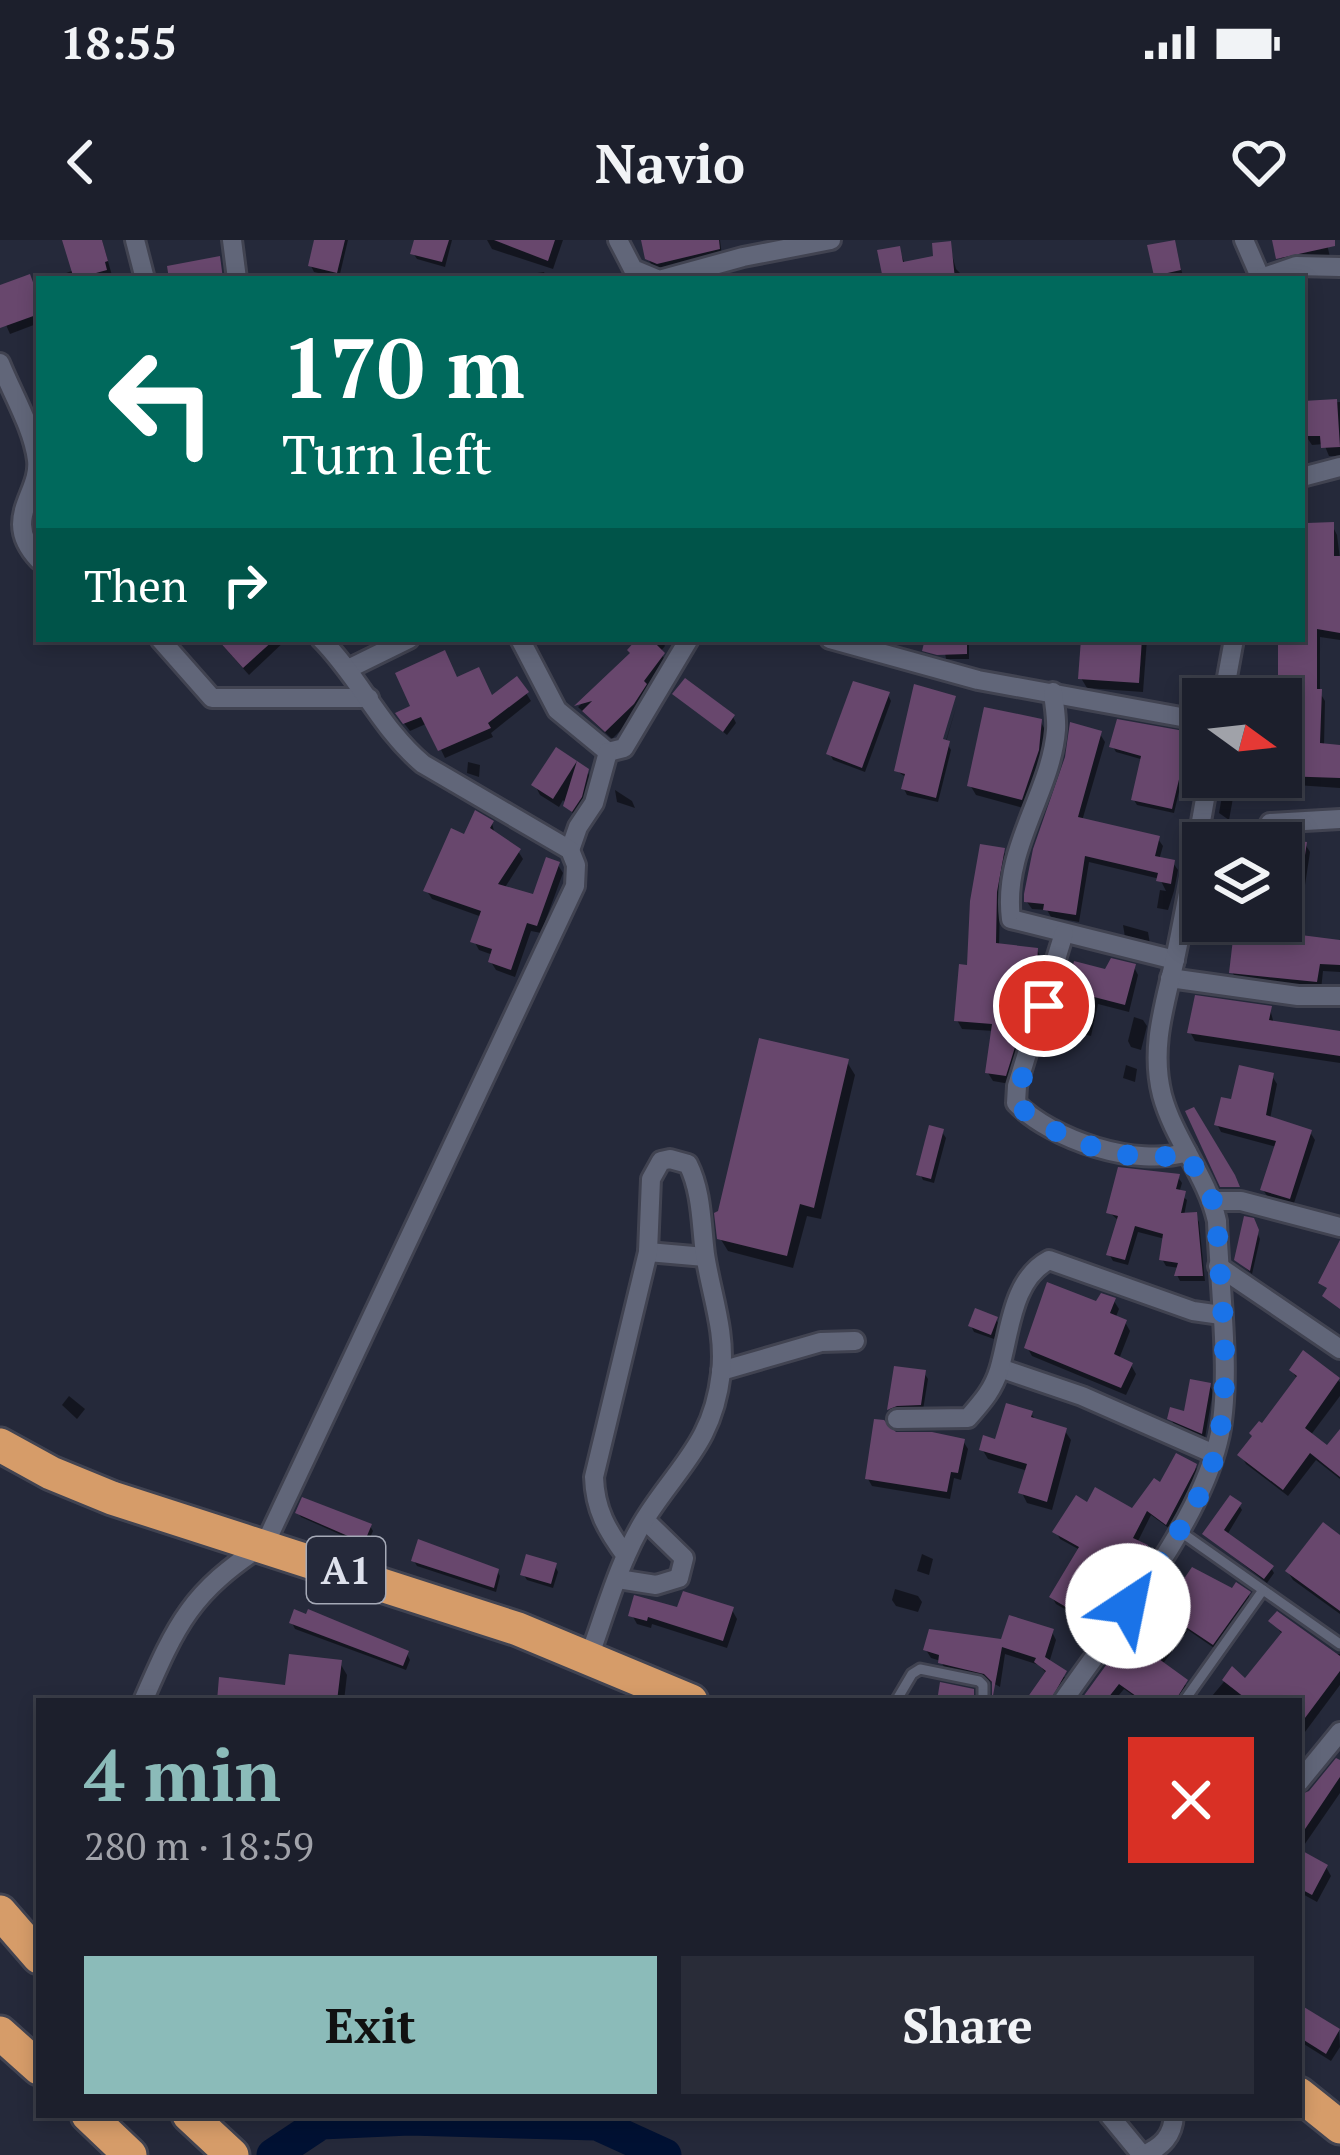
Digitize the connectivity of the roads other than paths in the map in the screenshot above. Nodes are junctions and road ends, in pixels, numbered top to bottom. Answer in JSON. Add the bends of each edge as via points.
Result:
{"nodes":[{"id":1,"x":135,"y":240,"type":"edge"},
{"id":2,"x":232,"y":240,"type":"edge"},
{"id":3,"x":618,"y":240,"type":"edge"},
{"id":4,"x":831,"y":240,"type":"edge"},
{"id":5,"x":1244,"y":240,"type":"edge"},
{"id":6,"x":741,"y":248,"type":"edge"},
{"id":7,"x":1340,"y":267,"type":"edge"},
{"id":8,"x":144,"y":276,"type":"edge"},
{"id":9,"x":237,"y":276,"type":"edge"},
{"id":10,"x":652,"y":276,"type":"edge"},
{"id":11,"x":668,"y":276,"type":"edge"},
{"id":12,"x":1260,"y":276,"type":"edge"},
{"id":13,"x":1269,"y":276,"type":"edge"},
{"id":14,"x":0,"y":363,"type":"edge"},
{"id":15,"x":36,"y":458,"type":"edge"},
{"id":16,"x":1340,"y":467,"type":"edge"},
{"id":17,"x":36,"y":471,"type":"edge"},
{"id":18,"x":1305,"y":476,"type":"edge"},
{"id":19,"x":36,"y":556,"type":"edge"},
{"id":20,"x":163,"y":642,"type":"edge"},
{"id":21,"x":324,"y":642,"type":"edge"},
{"id":22,"x":404,"y":642,"type":"edge"},
{"id":23,"x":522,"y":642,"type":"edge"},
{"id":24,"x":686,"y":642,"type":"edge"},
{"id":25,"x":841,"y":642,"type":"edge"},
{"id":26,"x":1233,"y":642,"type":"edge"},
{"id":27,"x":350,"y":668,"type":"junction"},
{"id":28,"x":1227,"y":678,"type":"edge"},
{"id":29,"x":1053,"y":692,"type":"junction"},
{"id":30,"x":369,"y":698,"type":"junction"},
{"id":31,"x":1182,"y":718,"type":"edge"},
{"id":32,"x":608,"y":752,"type":"junction"},
{"id":33,"x":1205,"y":798,"type":"edge"},
{"id":34,"x":1340,"y":819,"type":"edge"},
{"id":35,"x":1288,"y":822,"type":"edge"},
{"id":36,"x":570,"y":850,"type":"junction"},
{"id":37,"x":1064,"y":933,"type":"junction"},
{"id":38,"x":1172,"y":969,"type":"junction"},
{"id":39,"x":1340,"y":996,"type":"edge"},
{"id":40,"x":1186,"y":1152,"type":"junction"},
{"id":41,"x":1213,"y":1201,"type":"junction"},
{"id":42,"x":1340,"y":1227,"type":"edge"},
{"id":43,"x":648,"y":1252,"type":"junction"},
{"id":44,"x":705,"y":1257,"type":"junction"},
{"id":45,"x":1218,"y":1266,"type":"junction"},
{"id":46,"x":1221,"y":1315,"type":"junction"},
{"id":47,"x":855,"y":1341,"type":"dead end"},
{"id":48,"x":1340,"y":1349,"type":"edge"},
{"id":49,"x":1000,"y":1367,"type":"junction"},
{"id":50,"x":722,"y":1371,"type":"junction"},
{"id":51,"x":897,"y":1419,"type":"dead end"},
{"id":52,"x":3,"y":1454,"type":"edge"},
{"id":53,"x":1214,"y":1454,"type":"junction"},
{"id":54,"x":645,"y":1520,"type":"junction"},
{"id":55,"x":1178,"y":1530,"type":"junction"},
{"id":56,"x":265,"y":1544,"type":"junction"},
{"id":57,"x":626,"y":1556,"type":"junction"},
{"id":58,"x":618,"y":1579,"type":"junction"},
{"id":59,"x":1263,"y":1590,"type":"junction"},
{"id":60,"x":1340,"y":1644,"type":"edge"},
{"id":61,"x":589,"y":1657,"type":"junction"},
{"id":62,"x":144,"y":1698,"type":"edge"},
{"id":63,"x":684,"y":1698,"type":"edge"},
{"id":64,"x":898,"y":1698,"type":"edge"},
{"id":65,"x":983,"y":1698,"type":"edge"},
{"id":66,"x":1065,"y":1698,"type":"edge"},
{"id":67,"x":1186,"y":1698,"type":"edge"},
{"id":68,"x":1340,"y":1733,"type":"edge"},
{"id":69,"x":1302,"y":1778,"type":"edge"},
{"id":70,"x":0,"y":1912,"type":"edge"},
{"id":71,"x":0,"y":1937,"type":"edge"},
{"id":72,"x":36,"y":1954,"type":"edge"},
{"id":73,"x":36,"y":1974,"type":"edge"},
{"id":74,"x":0,"y":2033,"type":"edge"},
{"id":75,"x":36,"y":2065,"type":"edge"},
{"id":76,"x":1302,"y":2096,"type":"edge"},
{"id":77,"x":91,"y":2118,"type":"edge"},
{"id":78,"x":192,"y":2118,"type":"edge"},
{"id":79,"x":1112,"y":2118,"type":"edge"},
{"id":80,"x":1173,"y":2118,"type":"edge"},
{"id":81,"x":1340,"y":2127,"type":"edge"},
{"id":82,"x":130,"y":2155,"type":"edge"},
{"id":83,"x":232,"y":2155,"type":"edge"},
{"id":84,"x":1143,"y":2155,"type":"edge"}],
"edges":[{"from":1,"to":8,"type":"street"},
{"from":2,"to":9,"type":"street"},
{"from":3,"to":10,"type":"street","via":[[633,269]]},
{"from":4,"to":6,"type":"street"},
{"from":5,"to":12,"type":"street"},
{"from":6,"to":11,"type":"street"},
{"from":7,"to":13,"type":"street","via":[[1296,266]]},
{"from":14,"to":15,"type":"street"},
{"from":16,"to":18,"type":"street"},
{"from":17,"to":19,"type":"street","via":[[15,510],[18,533]]},
{"from":20,"to":30,"type":"street","via":[[212,698]]},
{"from":21,"to":27,"type":"street"},
{"from":22,"to":27,"type":"street"},
{"from":23,"to":32,"type":"street","via":[[557,710]]},
{"from":24,"to":32,"type":"street","via":[[624,748]]},
{"from":25,"to":29,"type":"street"},
{"from":26,"to":28,"type":"street"},
{"from":27,"to":30,"type":"street"},
{"from":29,"to":31,"type":"street"},
{"from":29,"to":37,"type":"street","via":[[1056,730],[1019,838],[1009,915]]},
{"from":30,"to":36,"type":"street","via":[[423,764]]},
{"from":32,"to":36,"type":"street"},
{"from":33,"to":38,"type":"street"},
{"from":34,"to":35,"type":"street"},
{"from":36,"to":56,"type":"street","via":[[575,886],[563,917]]},
{"from":37,"to":38,"type":"street"},
{"from":37,"to":40,"type":"street","via":[[1016,1103],[1099,1149],[1166,1159]]},
{"from":38,"to":39,"type":"street","via":[[1298,996]]},
{"from":38,"to":40,"type":"street","via":[[1158,1055],[1162,1095]]},
{"from":40,"to":41,"type":"street"},
{"from":41,"to":42,"type":"street"},
{"from":41,"to":45,"type":"street"},
{"from":43,"to":44,"type":"street"},
{"from":43,"to":44,"type":"street","via":[[651,1179],[670,1159],[688,1164],[698,1182]]},
{"from":43,"to":57,"type":"street","via":[[594,1477],[594,1502]]},
{"from":44,"to":50,"type":"street"},
{"from":45,"to":46,"type":"street"},
{"from":45,"to":48,"type":"street"},
{"from":46,"to":49,"type":"street","via":[[1049,1260],[1023,1288]]},
{"from":46,"to":53,"type":"street","via":[[1223,1403]]},
{"from":47,"to":50,"type":"street","via":[[820,1342]]},
{"from":49,"to":51,"type":"street","via":[[968,1418]]},
{"from":49,"to":53,"type":"street"},
{"from":50,"to":54,"type":"street","via":[[703,1441]]},
{"from":52,"to":56,"type":"highway","number":"A1","via":[[197,1528]]},
{"from":53,"to":55,"type":"street"},
{"from":54,"to":57,"type":"street"},
{"from":54,"to":58,"type":"street","via":[[684,1558],[679,1578],[656,1585]]},
{"from":55,"to":59,"type":"lane"},
{"from":55,"to":66,"type":"street"},
{"from":56,"to":61,"type":"highway","number":"A1"},
{"from":56,"to":62,"type":"street","via":[[196,1597]]},
{"from":57,"to":58,"type":"street"},
{"from":58,"to":61,"type":"street"},
{"from":59,"to":60,"type":"lane"},
{"from":59,"to":67,"type":"lane"},
{"from":61,"to":63,"type":"highway","number":"A1"},
{"from":64,"to":65,"type":"lane","via":[[920,1669],[979,1681]]},
{"from":68,"to":69,"type":"street"},
{"from":70,"to":72,"type":"highway"},
{"from":71,"to":73,"type":"highway"},
{"from":74,"to":75,"type":"highway"},
{"from":76,"to":81,"type":"highway"},
{"from":77,"to":82,"type":"highway"},
{"from":78,"to":83,"type":"highway"},
{"from":79,"to":84,"type":"street"},
{"from":80,"to":84,"type":"street","via":[[1170,2135]]}]}
